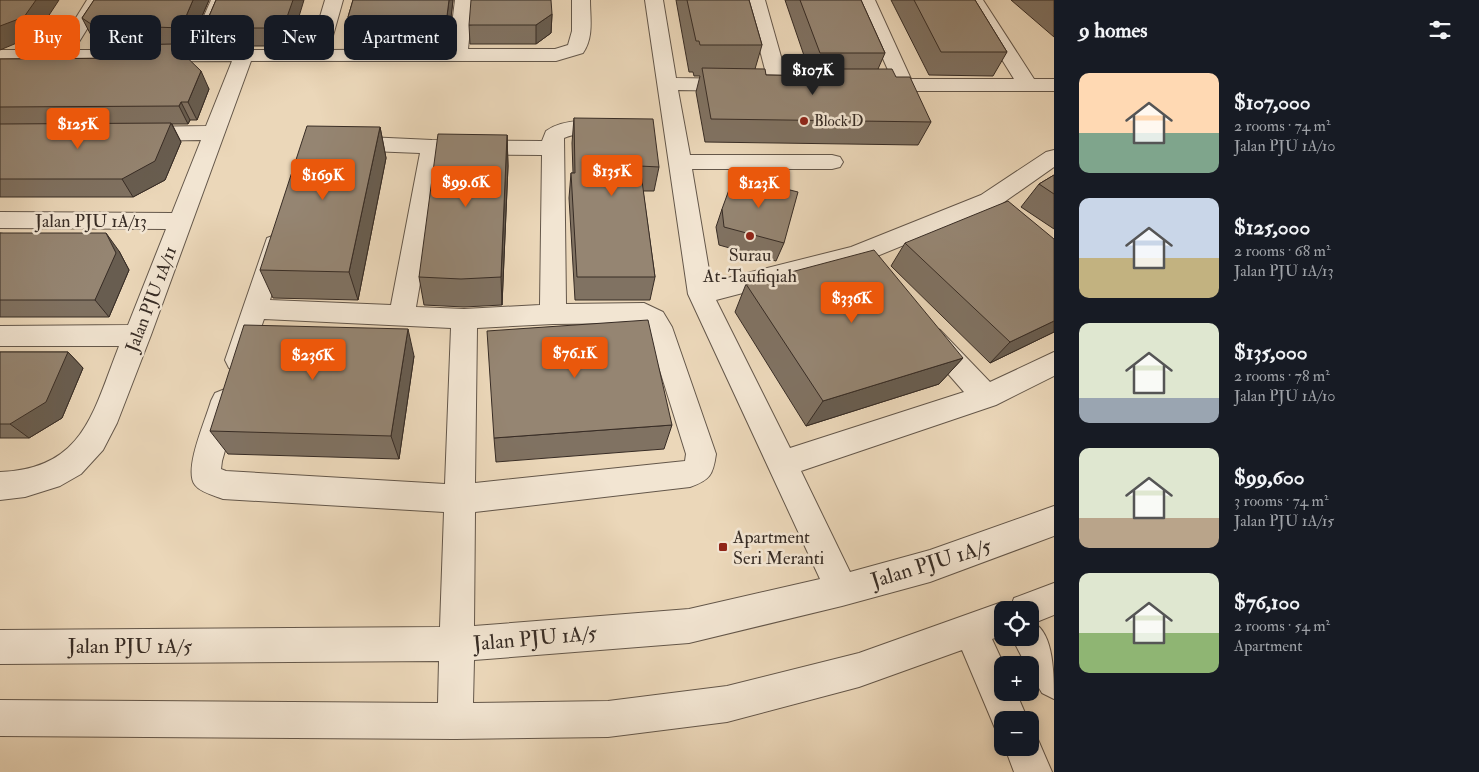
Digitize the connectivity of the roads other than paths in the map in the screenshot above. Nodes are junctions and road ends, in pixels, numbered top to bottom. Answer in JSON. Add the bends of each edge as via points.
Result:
{"nodes":[{"id":1,"x":96,"y":0,"type":"edge"},
{"id":2,"x":220,"y":0,"type":"edge"},
{"id":3,"x":334,"y":0,"type":"edge"},
{"id":4,"x":464,"y":0,"type":"edge"},
{"id":5,"x":581,"y":0,"type":"edge"},
{"id":6,"x":654,"y":0,"type":"edge"},
{"id":7,"x":756,"y":0,"type":"edge"},
{"id":8,"x":866,"y":0,"type":"edge"},
{"id":9,"x":974,"y":0,"type":"edge"},
{"id":10,"x":213,"y":15,"type":"edge"},
{"id":11,"x":330,"y":15,"type":"edge"},
{"id":12,"x":80,"y":26,"type":"edge"},
{"id":13,"x":171,"y":55,"type":"edge"},
{"id":14,"x":334,"y":55,"type":"edge"},
{"id":15,"x":458,"y":55,"type":"junction"},
{"id":16,"x":0,"y":56,"type":"edge"},
{"id":17,"x":15,"y":56,"type":"edge"},
{"id":18,"x":80,"y":56,"type":"edge"},
{"id":19,"x":242,"y":60,"type":"edge"},
{"id":20,"x":667,"y":84,"type":"junction"},
{"id":21,"x":856,"y":85,"type":"edge"},
{"id":22,"x":904,"y":85,"type":"junction"},
{"id":23,"x":1028,"y":85,"type":"junction"},
{"id":24,"x":1054,"y":85,"type":"edge"},
{"id":25,"x":631,"y":128,"type":"edge"},
{"id":26,"x":118,"y":134,"type":"edge"},
{"id":27,"x":215,"y":134,"type":"junction"},
{"id":28,"x":323,"y":142,"type":"edge"},
{"id":29,"x":432,"y":147,"type":"junction"},
{"id":30,"x":554,"y":148,"type":"junction"},
{"id":31,"x":1054,"y":157,"type":"edge"},
{"id":32,"x":679,"y":162,"type":"junction"},
{"id":33,"x":832,"y":162,"type":"dead end"},
{"id":34,"x":0,"y":220,"type":"edge"},
{"id":35,"x":181,"y":221,"type":"junction"},
{"id":36,"x":281,"y":226,"type":"edge"},
{"id":37,"x":856,"y":255,"type":"junction"},
{"id":38,"x":874,"y":275,"type":"edge"},
{"id":39,"x":700,"y":294,"type":"junction"},
{"id":40,"x":254,"y":309,"type":"junction"},
{"id":41,"x":553,"y":314,"type":"junction"},
{"id":42,"x":402,"y":315,"type":"junction"},
{"id":43,"x":913,"y":317,"type":"edge"},
{"id":44,"x":464,"y":319,"type":"junction"},
{"id":45,"x":138,"y":335,"type":"junction"},
{"id":46,"x":0,"y":336,"type":"edge"},
{"id":47,"x":1054,"y":363,"type":"edge"},
{"id":48,"x":986,"y":397,"type":"junction"},
{"id":49,"x":782,"y":464,"type":"junction"},
{"id":50,"x":0,"y":486,"type":"edge"},
{"id":51,"x":461,"y":499,"type":"junction"},
{"id":52,"x":1054,"y":521,"type":"edge"},
{"id":53,"x":842,"y":590,"type":"junction"},
{"id":54,"x":1054,"y":599,"type":"edge"},
{"id":55,"x":1039,"y":605,"type":"edge"},
{"id":56,"x":987,"y":625,"type":"edge"},
{"id":57,"x":457,"y":644,"type":"junction"},
{"id":58,"x":1034,"y":646,"type":"edge"},
{"id":59,"x":0,"y":647,"type":"edge"},
{"id":60,"x":1054,"y":681,"type":"edge"},
{"id":61,"x":1008,"y":711,"type":"edge"},
{"id":62,"x":0,"y":718,"type":"edge"},
{"id":63,"x":455,"y":721,"type":"junction"},
{"id":64,"x":1026,"y":756,"type":"edge"},
{"id":65,"x":1033,"y":772,"type":"edge"}],
"edges":[{"from":1,"to":12,"type":"street"},
{"from":2,"to":10,"type":"street"},
{"from":3,"to":11,"type":"street"},
{"from":4,"to":15,"type":"street"},
{"from":5,"to":15,"type":"street","via":[[582,35],[576,48],[556,54]]},
{"from":6,"to":20,"type":"street"},
{"from":7,"to":20,"type":"street","via":[[772,85]]},
{"from":8,"to":22,"type":"street"},
{"from":9,"to":23,"type":"street"},
{"from":13,"to":18,"type":"street"},
{"from":14,"to":15,"type":"street"},
{"from":16,"to":17,"type":"street"},
{"from":19,"to":27,"type":"street","name":"Jalan PJU 1A/11"},
{"from":20,"to":32,"type":"street"},
{"from":21,"to":22,"type":"street"},
{"from":22,"to":23,"type":"street"},
{"from":23,"to":24,"type":"street"},
{"from":25,"to":30,"type":"street","via":[[557,131],[553,136]]},
{"from":26,"to":27,"type":"street"},
{"from":27,"to":35,"type":"street","name":"Jalan PJU 1A/11"},
{"from":28,"to":29,"type":"street"},
{"from":29,"to":30,"type":"street"},
{"from":29,"to":42,"type":"street"},
{"from":30,"to":41,"type":"street"},
{"from":31,"to":37,"type":"street","via":[[997,207]]},
{"from":32,"to":33,"type":"street"},
{"from":32,"to":39,"type":"street"},
{"from":34,"to":35,"type":"street","name":"Jalan PJU 1A/13"},
{"from":35,"to":45,"type":"street","name":"Jalan PJU 1A/11"},
{"from":36,"to":40,"type":"street"},
{"from":37,"to":38,"type":"street"},
{"from":37,"to":39,"type":"street"},
{"from":39,"to":49,"type":"street"},
{"from":40,"to":42,"type":"street"},
{"from":40,"to":51,"type":"street","via":[[207,460],[206,476],[223,485]]},
{"from":41,"to":44,"type":"street"},
{"from":41,"to":51,"type":"street","via":[[644,313],[654,319],[700,454],[699,468],[690,474]]},
{"from":42,"to":44,"type":"street"},
{"from":43,"to":48,"type":"street"},
{"from":44,"to":51,"type":"street"},
{"from":45,"to":46,"type":"street"},
{"from":45,"to":50,"type":"street","name":"Jalan PJU 1A/11","via":[[103,423],[89,447],[63,470],[38,482]]},
{"from":47,"to":48,"type":"street"},
{"from":48,"to":49,"type":"street"},
{"from":49,"to":53,"type":"street"},
{"from":51,"to":57,"type":"street"},
{"from":52,"to":53,"type":"street","name":"Jalan PJU 1A/5","via":[[930,566]]},
{"from":53,"to":57,"type":"street","name":"Jalan PJU 1A/5","via":[[689,626]]},
{"from":54,"to":55,"type":"street"},
{"from":56,"to":61,"type":"street"},
{"from":56,"to":63,"type":"street","via":[[859,670],[727,704],[608,719]]},
{"from":57,"to":59,"type":"street","name":"Jalan PJU 1A/5"},
{"from":57,"to":63,"type":"street"},
{"from":58,"to":60,"type":"street"},
{"from":62,"to":63,"type":"street"},
{"from":64,"to":65,"type":"street"}]}
